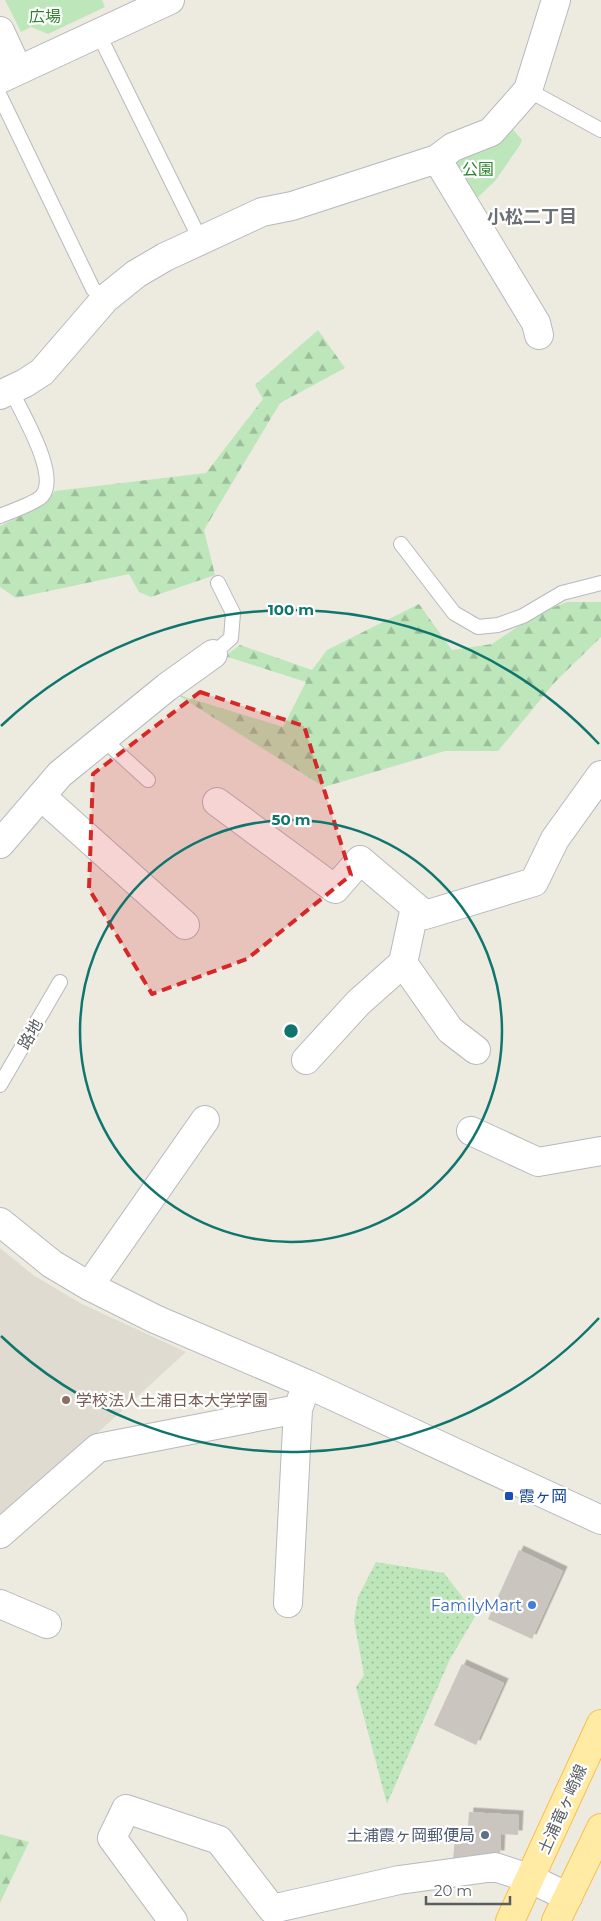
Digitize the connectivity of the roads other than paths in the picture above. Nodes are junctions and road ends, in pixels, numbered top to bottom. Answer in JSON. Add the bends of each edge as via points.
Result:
{"nodes":[{"id":1,"x":170,"y":0,"type":"edge"},
{"id":2,"x":556,"y":0,"type":"edge"},
{"id":3,"x":0,"y":31,"type":"edge"},
{"id":4,"x":99,"y":35,"type":"junction"},
{"id":5,"x":9,"y":74,"type":"edge"},
{"id":6,"x":528,"y":90,"type":"junction"},
{"id":7,"x":0,"y":96,"type":"edge"},
{"id":8,"x":601,"y":130,"type":"edge"},
{"id":9,"x":437,"y":159,"type":"junction"},
{"id":10,"x":200,"y":238,"type":"junction"},
{"id":11,"x":105,"y":299,"type":"junction"},
{"id":12,"x":538,"y":335,"type":"dead end"},
{"id":13,"x":6,"y":392,"type":"edge"},
{"id":14,"x":0,"y":516,"type":"edge"},
{"id":15,"x":401,"y":544,"type":"dead end"},
{"id":16,"x":218,"y":583,"type":"dead end"},
{"id":17,"x":601,"y":583,"type":"edge"},
{"id":18,"x":213,"y":654,"type":"joint"},
{"id":19,"x":103,"y":739,"type":"junction"},
{"id":20,"x":601,"y":775,"type":"edge"},
{"id":21,"x":148,"y":780,"type":"dead end"},
{"id":22,"x":41,"y":796,"type":"junction"},
{"id":23,"x":217,"y":802,"type":"dead end"},
{"id":24,"x":0,"y":844,"type":"edge"},
{"id":25,"x":415,"y":907,"type":"junction"},
{"id":26,"x":185,"y":925,"type":"dead end"},
{"id":27,"x":403,"y":963,"type":"junction"},
{"id":28,"x":60,"y":982,"type":"dead end"},
{"id":29,"x":476,"y":1050,"type":"dead end"},
{"id":30,"x":306,"y":1060,"type":"dead end"},
{"id":31,"x":0,"y":1086,"type":"edge"},
{"id":32,"x":205,"y":1120,"type":"dead end"},
{"id":33,"x":471,"y":1131,"type":"dead end"},
{"id":34,"x":601,"y":1151,"type":"edge"},
{"id":35,"x":0,"y":1222,"type":"edge"},
{"id":36,"x":89,"y":1286,"type":"junction"},
{"id":37,"x":306,"y":1384,"type":"junction"},
{"id":38,"x":298,"y":1410,"type":"junction"},
{"id":39,"x":601,"y":1520,"type":"edge"},
{"id":40,"x":0,"y":1534,"type":"edge"},
{"id":41,"x":288,"y":1603,"type":"dead end"},
{"id":42,"x":0,"y":1604,"type":"edge"},
{"id":43,"x":47,"y":1624,"type":"dead end"},
{"id":44,"x":601,"y":1724,"type":"edge"},
{"id":45,"x":601,"y":1828,"type":"edge"},
{"id":46,"x":531,"y":1879,"type":"junction"},
{"id":47,"x":568,"y":1897,"type":"junction"},
{"id":48,"x":173,"y":1921,"type":"edge"},
{"id":49,"x":510,"y":1921,"type":"edge"},
{"id":50,"x":556,"y":1921,"type":"edge"}],
"edges":[{"from":1,"to":4,"type":"street"},
{"from":2,"to":6,"type":"street"},
{"from":3,"to":5,"type":"street"},
{"from":4,"to":5,"type":"street"},
{"from":4,"to":10,"type":"lane"},
{"from":6,"to":8,"type":"lane"},
{"from":6,"to":9,"type":"street","via":[[491,132],[453,147]]},
{"from":7,"to":11,"type":"lane","via":[[93,289]]},
{"from":9,"to":10,"type":"street","via":[[292,206],[262,212]]},
{"from":9,"to":12,"type":"street","via":[[536,323]]},
{"from":10,"to":11,"type":"street","via":[[136,274]]},
{"from":11,"to":13,"type":"street","via":[[42,372]]},
{"from":13,"to":14,"type":"lane","via":[[46,465],[46,488],[41,498]]},
{"from":15,"to":17,"type":"lane","via":[[454,613],[478,626],[498,625],[523,616],[562,592]]},
{"from":16,"to":18,"type":"lane","via":[[233,613],[231,638]]},
{"from":18,"to":19,"type":"street"},
{"from":19,"to":21,"type":"lane"},
{"from":19,"to":22,"type":"street","via":[[60,774]]},
{"from":20,"to":25,"type":"street","via":[[555,839],[534,882],[424,915]]},
{"from":22,"to":24,"type":"street"},
{"from":22,"to":26,"type":"street"},
{"from":23,"to":25,"type":"street","via":[[335,890],[360,860]]},
{"from":25,"to":27,"type":"street"},
{"from":27,"to":29,"type":"street","via":[[450,1030]]},
{"from":27,"to":30,"type":"street","via":[[358,1003]]},
{"from":28,"to":31,"type":"lane","name":"路地"},
{"from":32,"to":36,"type":"street"},
{"from":33,"to":34,"type":"street","via":[[538,1162]]},
{"from":35,"to":36,"type":"street","via":[[52,1264]]},
{"from":36,"to":37,"type":"street","via":[[155,1319]]},
{"from":37,"to":38,"type":"street"},
{"from":37,"to":39,"type":"street"},
{"from":38,"to":40,"type":"street","via":[[98,1448]]},
{"from":38,"to":41,"type":"street"},
{"from":42,"to":43,"type":"street"},
{"from":44,"to":46,"type":"main road","name":"土浦竜ヶ崎線"},
{"from":45,"to":47,"type":"main road"},
{"from":46,"to":47,"type":"street"},
{"from":46,"to":48,"type":"street","via":[[496,1867],[399,1880],[272,1909],[219,1840],[126,1809],[112,1838]]},
{"from":46,"to":49,"type":"main road","name":"土浦竜ヶ崎線"},
{"from":47,"to":50,"type":"main road"}]}
